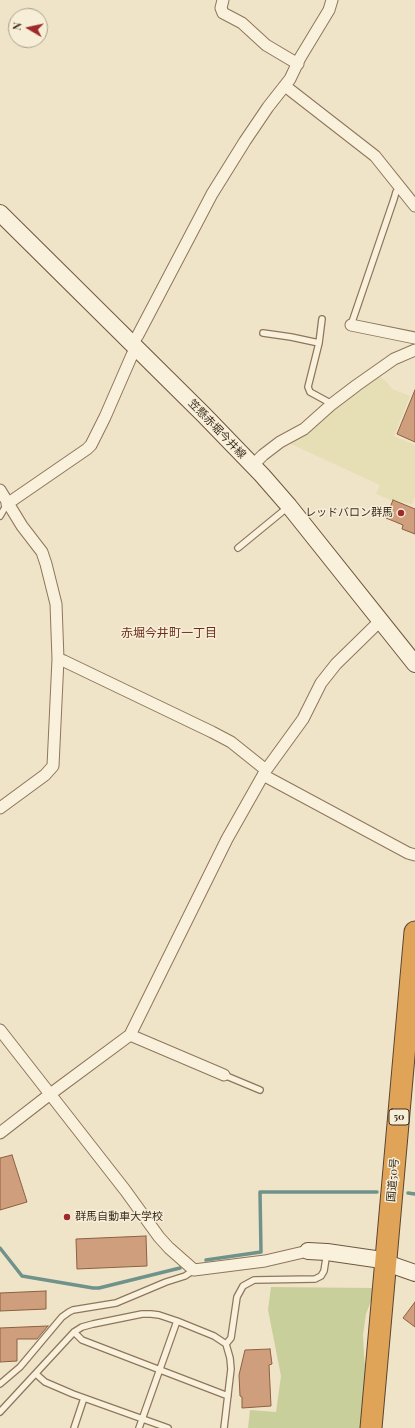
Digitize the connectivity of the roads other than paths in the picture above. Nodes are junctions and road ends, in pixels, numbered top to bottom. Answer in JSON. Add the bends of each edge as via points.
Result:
{"nodes":[{"id":1,"x":223,"y":0,"type":"edge"},
{"id":2,"x":332,"y":0,"type":"edge"},
{"id":3,"x":298,"y":64,"type":"junction"},
{"id":4,"x":286,"y":86,"type":"junction"},
{"id":5,"x":400,"y":188,"type":"junction"},
{"id":6,"x":415,"y":206,"type":"edge"},
{"id":7,"x":0,"y":213,"type":"edge"},
{"id":8,"x":322,"y":319,"type":"dead end"},
{"id":9,"x":350,"y":325,"type":"joint"},
{"id":10,"x":263,"y":333,"type":"dead end"},
{"id":11,"x":415,"y":338,"type":"edge"},
{"id":12,"x":319,"y":343,"type":"junction"},
{"id":13,"x":134,"y":346,"type":"junction"},
{"id":14,"x":415,"y":350,"type":"edge"},
{"id":15,"x":332,"y":404,"type":"junction"},
{"id":16,"x":253,"y":465,"type":"junction"},
{"id":17,"x":0,"y":490,"type":"edge"},
{"id":18,"x":7,"y":504,"type":"junction"},
{"id":19,"x":289,"y":506,"type":"junction"},
{"id":20,"x":0,"y":516,"type":"edge"},
{"id":21,"x":238,"y":548,"type":"dead end"},
{"id":22,"x":381,"y":620,"type":"junction"},
{"id":23,"x":58,"y":660,"type":"junction"},
{"id":24,"x":415,"y":664,"type":"edge"},
{"id":25,"x":264,"y":772,"type":"junction"},
{"id":26,"x":0,"y":808,"type":"edge"},
{"id":27,"x":415,"y":855,"type":"edge"},
{"id":28,"x":415,"y":932,"type":"edge"},
{"id":29,"x":0,"y":1030,"type":"edge"},
{"id":30,"x":130,"y":1035,"type":"junction"},
{"id":31,"x":224,"y":1075,"type":"joint"},
{"id":32,"x":260,"y":1090,"type":"dead end"},
{"id":33,"x":49,"y":1095,"type":"junction"},
{"id":34,"x":0,"y":1133,"type":"edge"},
{"id":35,"x":308,"y":1251,"type":"joint"},
{"id":36,"x":327,"y":1252,"type":"junction"},
{"id":37,"x":386,"y":1263,"type":"junction"},
{"id":38,"x":194,"y":1270,"type":"junction"},
{"id":39,"x":415,"y":1273,"type":"edge"},
{"id":40,"x":177,"y":1322,"type":"junction"},
{"id":41,"x":74,"y":1332,"type":"junction"},
{"id":42,"x":226,"y":1344,"type":"junction"},
{"id":43,"x":160,"y":1370,"type":"junction"},
{"id":44,"x":36,"y":1374,"type":"junction"},
{"id":45,"x":0,"y":1384,"type":"edge"},
{"id":46,"x":228,"y":1396,"type":"junction"},
{"id":47,"x":84,"y":1398,"type":"junction"},
{"id":48,"x":0,"y":1412,"type":"edge"},
{"id":49,"x":142,"y":1420,"type":"junction"},
{"id":50,"x":74,"y":1428,"type":"edge"},
{"id":51,"x":139,"y":1428,"type":"edge"},
{"id":52,"x":168,"y":1428,"type":"edge"},
{"id":53,"x":224,"y":1428,"type":"edge"},
{"id":54,"x":371,"y":1428,"type":"edge"}],
"edges":[{"from":1,"to":3,"type":"street","via":[[223,13],[242,23],[266,45]]},
{"from":2,"to":3,"type":"street","via":[[329,10]]},
{"from":3,"to":4,"type":"street"},
{"from":4,"to":5,"type":"street","via":[[370,152]]},
{"from":4,"to":13,"type":"street","via":[[268,107],[212,194]]},
{"from":5,"to":6,"type":"street"},
{"from":5,"to":9,"type":"lane","via":[[396,192]]},
{"from":7,"to":13,"type":"main road","name":"笠懸赤堀今井線"},
{"from":8,"to":12,"type":"lane"},
{"from":9,"to":11,"type":"street"},
{"from":10,"to":12,"type":"lane"},
{"from":12,"to":15,"type":"lane","via":[[308,390]]},
{"from":13,"to":16,"type":"main road","name":"笠懸赤堀今井線"},
{"from":13,"to":18,"type":"street","via":[[91,445]]},
{"from":14,"to":15,"type":"street","via":[[394,360]]},
{"from":15,"to":16,"type":"street","via":[[304,429],[280,442]]},
{"from":16,"to":19,"type":"main road","name":"笠懸赤堀今井線"},
{"from":17,"to":18,"type":"street"},
{"from":18,"to":20,"type":"lane"},
{"from":18,"to":23,"type":"street","via":[[42,552],[46,564],[56,604]]},
{"from":19,"to":21,"type":"lane"},
{"from":19,"to":22,"type":"main road","name":"笠懸赤堀今井線"},
{"from":22,"to":24,"type":"main road","name":"笠懸赤堀今井線"},
{"from":22,"to":25,"type":"street","via":[[336,664],[321,683],[303,718]]},
{"from":23,"to":25,"type":"street","via":[[231,742]]},
{"from":23,"to":26,"type":"street","via":[[53,766],[45,775]]},
{"from":25,"to":27,"type":"street"},
{"from":25,"to":30,"type":"street","via":[[210,873]]},
{"from":28,"to":37,"type":"highway","name":"国道50号","number":"50"},
{"from":29,"to":33,"type":"street"},
{"from":30,"to":31,"type":"street"},
{"from":30,"to":33,"type":"street"},
{"from":31,"to":32,"type":"lane"},
{"from":33,"to":34,"type":"street"},
{"from":33,"to":38,"type":"street","via":[[159,1237]]},
{"from":35,"to":36,"type":"main road"},
{"from":35,"to":38,"type":"street","via":[[265,1261]]},
{"from":36,"to":37,"type":"main road"},
{"from":36,"to":42,"type":"lane","via":[[324,1271],[316,1279],[254,1280],[243,1286],[237,1297],[232,1338]]},
{"from":37,"to":39,"type":"main road"},
{"from":37,"to":54,"type":"highway","name":"国道50号","number":"50"},
{"from":38,"to":45,"type":"lane","via":[[185,1276],[116,1303],[72,1310],[62,1317],[20,1367]]},
{"from":40,"to":41,"type":"lane","via":[[159,1315],[142,1314],[93,1324]]},
{"from":40,"to":42,"type":"lane","via":[[214,1336]]},
{"from":40,"to":43,"type":"lane"},
{"from":41,"to":43,"type":"lane","via":[[82,1340]]},
{"from":41,"to":44,"type":"lane"},
{"from":42,"to":46,"type":"lane","via":[[231,1369]]},
{"from":43,"to":46,"type":"lane"},
{"from":43,"to":49,"type":"lane"},
{"from":44,"to":47,"type":"lane","via":[[45,1382]]},
{"from":44,"to":48,"type":"lane"},
{"from":46,"to":53,"type":"lane"},
{"from":47,"to":49,"type":"lane"},
{"from":47,"to":50,"type":"lane"},
{"from":49,"to":51,"type":"lane"},
{"from":49,"to":52,"type":"lane"}]}
